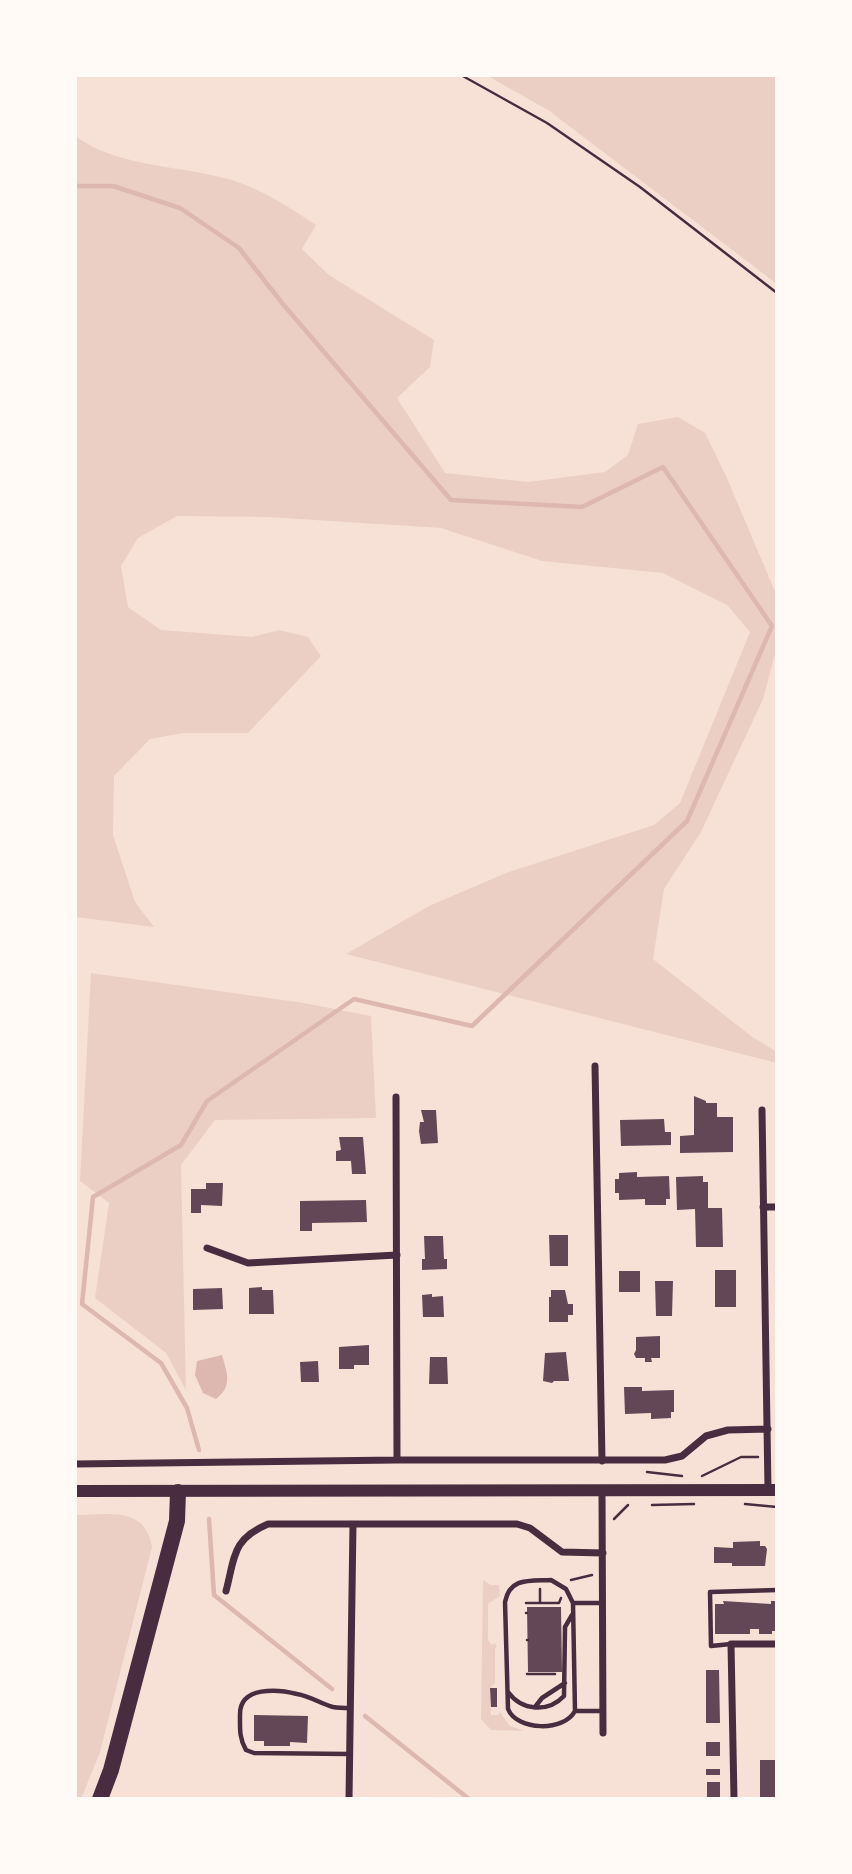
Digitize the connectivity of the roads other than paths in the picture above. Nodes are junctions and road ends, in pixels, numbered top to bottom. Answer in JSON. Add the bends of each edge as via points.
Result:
{"nodes":[{"id":1,"x":595,"y":1066,"type":"dead end"},
{"id":2,"x":396,"y":1097,"type":"dead end"},
{"id":3,"x":762,"y":1111,"type":"dead end"},
{"id":4,"x":763,"y":1207,"type":"junction"},
{"id":5,"x":777,"y":1207,"type":"edge"},
{"id":6,"x":207,"y":1248,"type":"dead end"},
{"id":7,"x":397,"y":1255,"type":"junction"},
{"id":8,"x":768,"y":1429,"type":"junction"},
{"id":9,"x":397,"y":1460,"type":"junction"},
{"id":10,"x":602,"y":1461,"type":"junction"},
{"id":11,"x":75,"y":1464,"type":"edge"},
{"id":12,"x":773,"y":1490,"type":"edge"},
{"id":13,"x":602,"y":1491,"type":"junction"},
{"id":14,"x":75,"y":1492,"type":"edge"},
{"id":15,"x":178,"y":1492,"type":"junction"},
{"id":16,"x":354,"y":1524,"type":"junction"},
{"id":17,"x":603,"y":1553,"type":"junction"},
{"id":18,"x":777,"y":1590,"type":"edge"},
{"id":19,"x":226,"y":1591,"type":"dead end"},
{"id":20,"x":573,"y":1603,"type":"junction"},
{"id":21,"x":602,"y":1603,"type":"junction"},
{"id":22,"x":573,"y":1614,"type":"junction"},
{"id":23,"x":731,"y":1644,"type":"junction"},
{"id":24,"x":777,"y":1644,"type":"edge"},
{"id":25,"x":565,"y":1683,"type":"junction"},
{"id":26,"x":508,"y":1692,"type":"junction"},
{"id":27,"x":351,"y":1708,"type":"junction"},
{"id":28,"x":534,"y":1708,"type":"junction"},
{"id":29,"x":575,"y":1711,"type":"junction"},
{"id":30,"x":603,"y":1711,"type":"junction"},
{"id":31,"x":603,"y":1733,"type":"dead end"},
{"id":32,"x":350,"y":1754,"type":"junction"},
{"id":33,"x":100,"y":1799,"type":"edge"},
{"id":34,"x":349,"y":1799,"type":"edge"},
{"id":35,"x":734,"y":1799,"type":"edge"}],
"edges":[{"from":1,"to":10,"type":"street"},
{"from":2,"to":7,"type":"street"},
{"from":3,"to":4,"type":"street"},
{"from":4,"to":5,"type":"street"},
{"from":4,"to":8,"type":"street"},
{"from":6,"to":7,"type":"street","via":[[248,1264]]},
{"from":7,"to":9,"type":"street"},
{"from":8,"to":10,"type":"street","via":[[706,1436],[682,1457],[665,1461]]},
{"from":8,"to":12,"type":"street"},
{"from":9,"to":10,"type":"street"},
{"from":9,"to":11,"type":"street"},
{"from":12,"to":13,"type":"main road"},
{"from":13,"to":15,"type":"main road"},
{"from":13,"to":17,"type":"street"},
{"from":14,"to":15,"type":"main road"},
{"from":15,"to":33,"type":"highway","via":[[177,1521]]},
{"from":16,"to":17,"type":"street","via":[[517,1524],[562,1552]]},
{"from":16,"to":19,"type":"street","via":[[268,1524],[249,1532],[238,1546]]},
{"from":16,"to":27,"type":"street"},
{"from":17,"to":21,"type":"street"},
{"from":18,"to":23,"type":"lane","via":[[710,1592],[711,1646]]},
{"from":20,"to":21,"type":"lane"},
{"from":20,"to":22,"type":"lane"},
{"from":20,"to":26,"type":"lane","via":[[559,1583],[551,1580],[521,1581],[508,1592]]},
{"from":21,"to":30,"type":"street"},
{"from":22,"to":25,"type":"lane","via":[[565,1627]]},
{"from":22,"to":29,"type":"lane"},
{"from":23,"to":24,"type":"street"},
{"from":23,"to":35,"type":"street"},
{"from":25,"to":28,"type":"lane"},
{"from":25,"to":28,"type":"lane","via":[[564,1696],[557,1702]]},
{"from":26,"to":28,"type":"lane","via":[[517,1702]]},
{"from":26,"to":29,"type":"lane","via":[[509,1713],[523,1724],[559,1725]]},
{"from":27,"to":32,"type":"street"},
{"from":27,"to":32,"type":"lane","via":[[284,1691],[252,1693],[240,1708],[240,1740],[246,1750]]},
{"from":29,"to":30,"type":"lane"},
{"from":30,"to":31,"type":"street"},
{"from":32,"to":34,"type":"street"}]}
